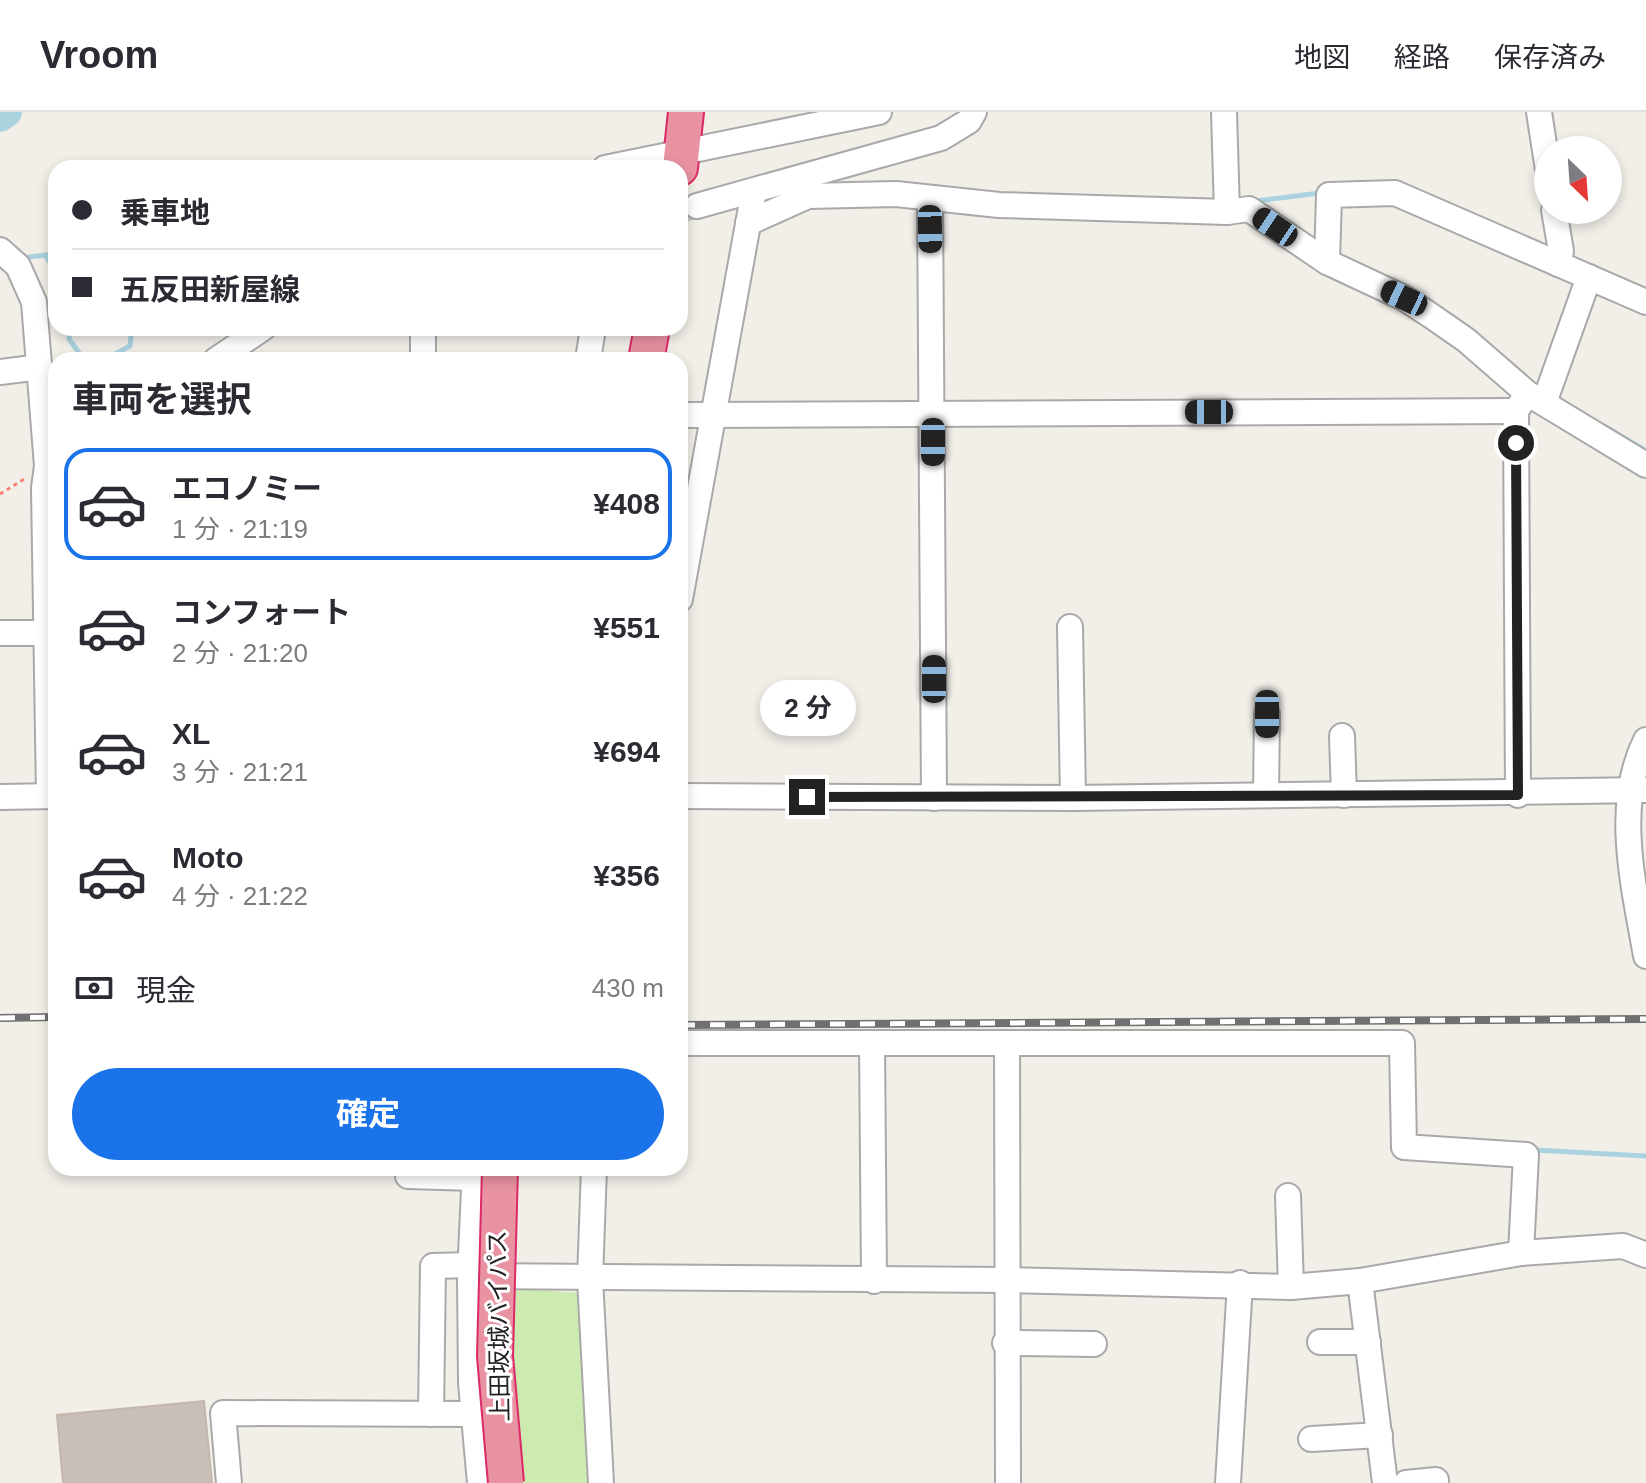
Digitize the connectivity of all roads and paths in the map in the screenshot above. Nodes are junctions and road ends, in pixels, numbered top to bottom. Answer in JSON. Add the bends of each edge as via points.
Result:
{"nodes":[{"id":1,"x":686,"y":112,"type":"edge"},
{"id":2,"x":879,"y":112,"type":"edge"},
{"id":3,"x":974,"y":112,"type":"edge"},
{"id":4,"x":1224,"y":112,"type":"edge"},
{"id":5,"x":1539,"y":112,"type":"edge"},
{"id":6,"x":1543,"y":136,"type":"edge"},
{"id":7,"x":681,"y":160,"type":"edge"},
{"id":8,"x":754,"y":191,"type":"junction"},
{"id":9,"x":930,"y":198,"type":"junction"},
{"id":10,"x":1227,"y":205,"type":"junction"},
{"id":11,"x":697,"y":206,"type":"tunnel mouth"},
{"id":12,"x":748,"y":223,"type":"junction"},
{"id":13,"x":1556,"y":224,"type":"edge"},
{"id":14,"x":0,"y":250,"type":"edge"},
{"id":15,"x":1327,"y":256,"type":"junction"},
{"id":16,"x":1558,"y":264,"type":"junction"},
{"id":17,"x":1589,"y":277,"type":"junction"},
{"id":18,"x":1646,"y":302,"type":"edge"},
{"id":19,"x":251,"y":336,"type":"edge"},
{"id":20,"x":228,"y":352,"type":"edge"},
{"id":21,"x":0,"y":359,"type":"edge"},
{"id":22,"x":39,"y":359,"type":"junction"},
{"id":23,"x":0,"y":372,"type":"edge"},
{"id":24,"x":1529,"y":402,"type":"junction"},
{"id":25,"x":933,"y":412,"type":"junction"},
{"id":26,"x":700,"y":416,"type":"junction"},
{"id":27,"x":48,"y":447,"type":"edge"},
{"id":28,"x":1646,"y":465,"type":"edge"},
{"id":29,"x":688,"y":526,"type":"edge"},
{"id":30,"x":1070,"y":627,"type":"dead end"},
{"id":31,"x":0,"y":633,"type":"edge"},
{"id":32,"x":48,"y":633,"type":"edge"},
{"id":33,"x":1267,"y":714,"type":"dead end"},
{"id":34,"x":1342,"y":736,"type":"dead end"},
{"id":35,"x":1646,"y":740,"type":"edge"},
{"id":36,"x":1638,"y":791,"type":"edge"},
{"id":37,"x":1266,"y":795,"type":"junction"},
{"id":38,"x":1344,"y":795,"type":"junction"},
{"id":39,"x":1518,"y":795,"type":"junction"},
{"id":40,"x":48,"y":796,"type":"edge"},
{"id":41,"x":688,"y":796,"type":"edge"},
{"id":42,"x":0,"y":797,"type":"edge"},
{"id":43,"x":934,"y":798,"type":"junction"},
{"id":44,"x":1073,"y":798,"type":"junction"},
{"id":45,"x":1638,"y":871,"type":"edge"},
{"id":46,"x":1646,"y":956,"type":"edge"},
{"id":47,"x":688,"y":1043,"type":"edge"},
{"id":48,"x":872,"y":1043,"type":"junction"},
{"id":49,"x":1007,"y":1044,"type":"junction"},
{"id":50,"x":482,"y":1176,"type":"edge"},
{"id":51,"x":483,"y":1176,"type":"edge"},
{"id":52,"x":594,"y":1176,"type":"edge"},
{"id":53,"x":1288,"y":1196,"type":"dead end"},
{"id":54,"x":1521,"y":1253,"type":"junction"},
{"id":55,"x":1646,"y":1255,"type":"edge"},
{"id":56,"x":471,"y":1270,"type":"junction"},
{"id":57,"x":590,"y":1279,"type":"junction"},
{"id":58,"x":1008,"y":1280,"type":"junction"},
{"id":59,"x":874,"y":1281,"type":"junction"},
{"id":60,"x":1360,"y":1281,"type":"junction"},
{"id":61,"x":1240,"y":1283,"type":"junction"},
{"id":62,"x":1291,"y":1287,"type":"junction"},
{"id":63,"x":1320,"y":1342,"type":"dead end"},
{"id":64,"x":1368,"y":1342,"type":"junction"},
{"id":65,"x":1005,"y":1343,"type":"junction"},
{"id":66,"x":1094,"y":1344,"type":"dead end"},
{"id":67,"x":431,"y":1414,"type":"junction"},
{"id":68,"x":473,"y":1414,"type":"junction"},
{"id":69,"x":1380,"y":1435,"type":"junction"},
{"id":70,"x":1311,"y":1439,"type":"dead end"},
{"id":71,"x":1436,"y":1480,"type":"dead end"},
{"id":72,"x":229,"y":1483,"type":"edge"},
{"id":73,"x":480,"y":1483,"type":"edge"},
{"id":74,"x":506,"y":1483,"type":"edge"},
{"id":75,"x":601,"y":1483,"type":"edge"},
{"id":76,"x":1008,"y":1483,"type":"edge"},
{"id":77,"x":1228,"y":1483,"type":"edge"},
{"id":78,"x":1385,"y":1483,"type":"edge"},
{"id":79,"x":1406,"y":1483,"type":"edge"}],
"edges":[{"from":1,"to":7,"type":"highway"},
{"from":2,"to":7,"type":"street"},
{"from":3,"to":8,"type":"street","via":[[941,138]]},
{"from":4,"to":10,"type":"street"},
{"from":5,"to":6,"type":"street"},
{"from":8,"to":11,"type":"street"},
{"from":8,"to":12,"type":"street"},
{"from":9,"to":10,"type":"street","via":[[999,205]]},
{"from":9,"to":12,"type":"street","via":[[808,196]]},
{"from":9,"to":25,"type":"street"},
{"from":10,"to":15,"type":"street","via":[[1249,209]]},
{"from":12,"to":26,"type":"street"},
{"from":13,"to":16,"type":"street"},
{"from":14,"to":22,"type":"street","via":[[27,280]]},
{"from":15,"to":16,"type":"street","via":[[1329,195],[1383,192]]},
{"from":15,"to":24,"type":"street","via":[[1466,340]]},
{"from":16,"to":17,"type":"street"},
{"from":17,"to":18,"type":"street"},
{"from":17,"to":24,"type":"street"},
{"from":19,"to":20,"type":"street"},
{"from":21,"to":22,"type":"street"},
{"from":22,"to":23,"type":"street"},
{"from":22,"to":27,"type":"street"},
{"from":24,"to":25,"type":"street"},
{"from":24,"to":28,"type":"street"},
{"from":24,"to":39,"type":"street"},
{"from":25,"to":26,"type":"street"},
{"from":25,"to":43,"type":"street"},
{"from":26,"to":29,"type":"street"},
{"from":30,"to":44,"type":"street"},
{"from":31,"to":32,"type":"street"},
{"from":33,"to":37,"type":"street"},
{"from":34,"to":38,"type":"street"},
{"from":35,"to":36,"type":"street","via":[[1633,767]]},
{"from":36,"to":39,"type":"street"},
{"from":36,"to":45,"type":"street"},
{"from":37,"to":38,"type":"street"},
{"from":37,"to":44,"type":"street"},
{"from":38,"to":39,"type":"street"},
{"from":40,"to":42,"type":"street"},
{"from":41,"to":43,"type":"street"},
{"from":43,"to":44,"type":"street"},
{"from":45,"to":46,"type":"street"},
{"from":47,"to":48,"type":"street"},
{"from":48,"to":49,"type":"street"},
{"from":48,"to":59,"type":"street"},
{"from":49,"to":54,"type":"street","via":[[1402,1043],[1404,1147],[1526,1155]]},
{"from":49,"to":58,"type":"street"},
{"from":50,"to":56,"type":"street"},
{"from":51,"to":74,"type":"highway","name":"上田坂城バイパス","bridge":true},
{"from":52,"to":57,"type":"street"},
{"from":53,"to":62,"type":"street"},
{"from":54,"to":55,"type":"street","via":[[1623,1246]]},
{"from":54,"to":60,"type":"street"},
{"from":56,"to":57,"type":"street"},
{"from":56,"to":67,"type":"street","via":[[433,1266]]},
{"from":56,"to":68,"type":"street"},
{"from":57,"to":59,"type":"street"},
{"from":57,"to":75,"type":"street"},
{"from":58,"to":59,"type":"street"},
{"from":58,"to":61,"type":"street"},
{"from":58,"to":65,"type":"street"},
{"from":60,"to":62,"type":"street"},
{"from":60,"to":64,"type":"street"},
{"from":61,"to":62,"type":"street"},
{"from":61,"to":77,"type":"street"},
{"from":63,"to":64,"type":"street"},
{"from":64,"to":69,"type":"street"},
{"from":65,"to":66,"type":"street"},
{"from":65,"to":76,"type":"street"},
{"from":67,"to":68,"type":"street"},
{"from":67,"to":72,"type":"street","via":[[223,1413]]},
{"from":68,"to":73,"type":"street"},
{"from":69,"to":70,"type":"street"},
{"from":69,"to":78,"type":"street"},
{"from":71,"to":79,"type":"street"}]}
